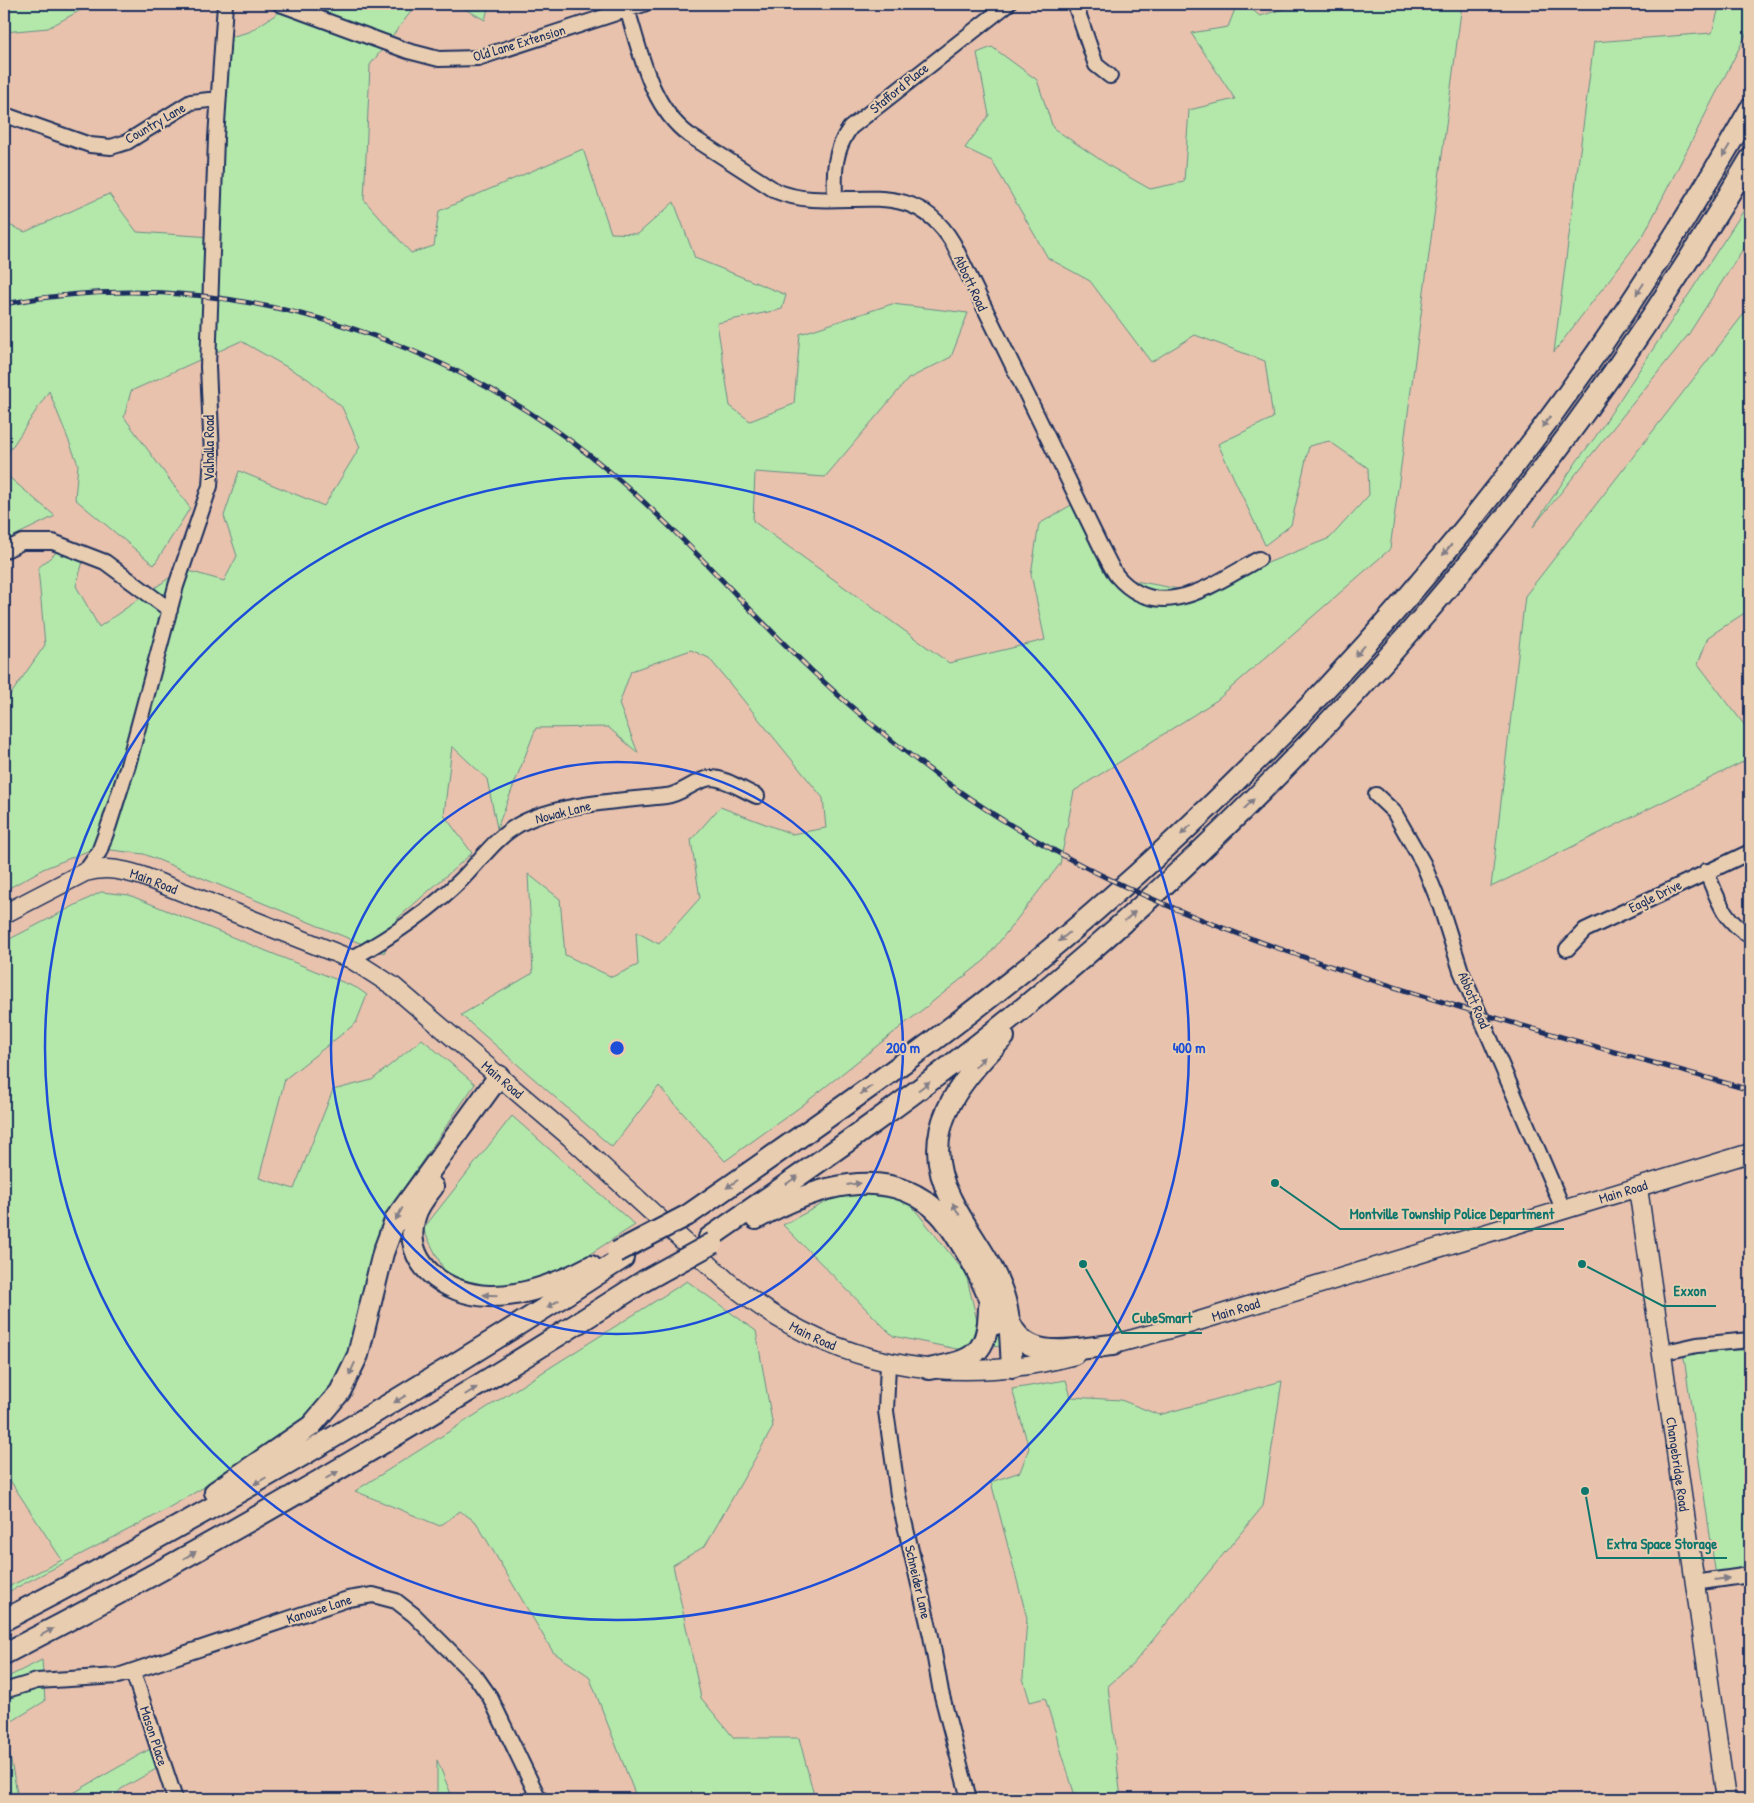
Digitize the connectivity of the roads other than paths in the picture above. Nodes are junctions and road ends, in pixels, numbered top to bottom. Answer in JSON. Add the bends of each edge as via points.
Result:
{"nodes":[{"id":1,"x":225,"y":4,"type":"edge"},
{"id":2,"x":280,"y":4,"type":"edge"},
{"id":3,"x":644,"y":4,"type":"edge"},
{"id":4,"x":1008,"y":4,"type":"edge"},
{"id":5,"x":1075,"y":4,"type":"edge"},
{"id":6,"x":628,"y":9,"type":"junction"},
{"id":7,"x":1110,"y":76,"type":"dead end"},
{"id":8,"x":218,"y":99,"type":"junction"},
{"id":9,"x":1750,"y":109,"type":"edge"},
{"id":10,"x":8,"y":116,"type":"dead end"},
{"id":11,"x":1750,"y":159,"type":"edge"},
{"id":12,"x":835,"y":198,"type":"junction"},
{"id":13,"x":4,"y":551,"type":"edge"},
{"id":14,"x":1259,"y":559,"type":"dead end"},
{"id":15,"x":170,"y":610,"type":"junction"},
{"id":16,"x":1376,"y":795,"type":"dead end"},
{"id":17,"x":757,"y":796,"type":"dead end"},
{"id":18,"x":1750,"y":852,"type":"edge"},
{"id":19,"x":85,"y":872,"type":"junction"},
{"id":20,"x":1706,"y":872,"type":"junction"},
{"id":21,"x":4,"y":914,"type":"edge"},
{"id":22,"x":1110,"y":934,"type":"junction"},
{"id":23,"x":1750,"y":936,"type":"edge"},
{"id":24,"x":1566,"y":949,"type":"dead end"},
{"id":25,"x":351,"y":959,"type":"junction"},
{"id":26,"x":504,"y":1080,"type":"junction"},
{"id":27,"x":1750,"y":1153,"type":"edge"},
{"id":28,"x":1638,"y":1188,"type":"junction"},
{"id":29,"x":1564,"y":1211,"type":"junction"},
{"id":30,"x":711,"y":1240,"type":"junction"},
{"id":31,"x":620,"y":1255,"type":"junction"},
{"id":32,"x":989,"y":1295,"type":"junction"},
{"id":33,"x":1008,"y":1316,"type":"junction"},
{"id":34,"x":1750,"y":1340,"type":"edge"},
{"id":35,"x":1113,"y":1345,"type":"junction"},
{"id":36,"x":1661,"y":1352,"type":"junction"},
{"id":37,"x":888,"y":1363,"type":"junction"},
{"id":38,"x":1007,"y":1367,"type":"junction"},
{"id":39,"x":929,"y":1369,"type":"junction"},
{"id":40,"x":93,"y":1573,"type":"junction"},
{"id":41,"x":1750,"y":1575,"type":"edge"},
{"id":42,"x":1694,"y":1583,"type":"junction"},
{"id":43,"x":4,"y":1620,"type":"edge"},
{"id":44,"x":4,"y":1654,"type":"edge"},
{"id":45,"x":133,"y":1672,"type":"junction"},
{"id":46,"x":4,"y":1691,"type":"edge"},
{"id":47,"x":175,"y":1799,"type":"edge"},
{"id":48,"x":539,"y":1799,"type":"edge"},
{"id":49,"x":969,"y":1799,"type":"edge"},
{"id":50,"x":1726,"y":1799,"type":"edge"}],
"edges":[{"from":1,"to":8,"type":"street","name":"Valhalla Road"},
{"from":2,"to":6,"type":"street","name":"Old Lane Extension","via":[[408,51],[459,60],[491,55]]},
{"from":3,"to":6,"type":"street","name":"Old Lane Extension"},
{"from":4,"to":12,"type":"street","name":"Stafford Place","via":[[850,128],[835,157]]},
{"from":5,"to":7,"type":"street","via":[[1096,64]]},
{"from":6,"to":12,"type":"street","name":"Abbott Road","via":[[657,98],[678,127],[776,191],[801,199]]},
{"from":8,"to":10,"type":"street","name":"Country Lane","via":[[191,102],[127,142],[111,147],[90,145]]},
{"from":8,"to":15,"type":"street","name":"Valhalla Road","via":[[208,367],[212,473],[203,512]]},
{"from":9,"to":31,"type":"highway","one_way":true,"bridge":true,"via":[[1658,261],[1537,434],[1436,563],[1297,719],[1174,840],[1050,950],[875,1083],[688,1215]]},
{"from":22,"to":11,"type":"highway","one_way":true,"via":[[1192,860],[1290,763],[1384,663],[1455,579],[1530,486],[1623,359]]},
{"from":12,"to":14,"type":"street","name":"Abbott Road","via":[[878,197],[904,202],[927,214],[949,237],[1102,549],[1114,571],[1127,585],[1157,598],[1176,599],[1195,594]]},
{"from":13,"to":15,"type":"street","via":[[22,542],[53,542],[105,562]]},
{"from":15,"to":19,"type":"street","name":"Valhalla Road","via":[[112,816],[99,852]]},
{"from":16,"to":29,"type":"street","name":"Abbott Road","via":[[1394,812],[1423,863],[1461,971]]},
{"from":17,"to":25,"type":"street","name":"Nowak Lane","via":[[711,778],[669,796],[618,800],[542,815],[519,824],[502,836],[438,901]]},
{"from":18,"to":20,"type":"street","name":"Eagle Drive"},
{"from":19,"to":21,"type":"main road","name":"Main Road"},
{"from":19,"to":25,"type":"main road","name":"Main Road","via":[[108,868],[142,876]]},
{"from":20,"to":23,"type":"street","via":[[1724,914]]},
{"from":20,"to":24,"type":"street","name":"Eagle Drive","via":[[1585,930]]},
{"from":30,"to":22,"type":"highway","one_way":true,"via":[[939,1074]]},
{"from":33,"to":22,"type":"highway","one_way":true,"via":[[997,1279],[946,1189],[939,1152],[944,1116],[954,1094],[978,1064]]},
{"from":25,"to":26,"type":"main road","name":"Main Road","via":[[393,986]]},
{"from":31,"to":26,"type":"highway","one_way":true,"via":[[561,1280],[503,1295],[476,1295],[450,1287],[422,1265],[413,1236],[418,1208]]},
{"from":26,"to":37,"type":"main road","name":"Main Road","via":[[746,1298],[814,1338]]},
{"from":26,"to":40,"type":"highway","one_way":true,"via":[[396,1218],[383,1253],[358,1355],[332,1404],[311,1426],[283,1446]]},
{"from":27,"to":28,"type":"main road","name":"Main Road"},
{"from":28,"to":29,"type":"main road","name":"Main Road"},
{"from":28,"to":36,"type":"main road","name":"Changebridge Road"},
{"from":29,"to":35,"type":"main road","name":"Main Road"},
{"from":30,"to":32,"type":"highway","one_way":true,"via":[[806,1195],[849,1184],[883,1185],[917,1196],[938,1212],[977,1269]]},
{"from":44,"to":30,"type":"highway","one_way":true,"bridge":true,"via":[[334,1474]]},
{"from":31,"to":40,"type":"highway","one_way":true,"via":[[394,1403]]},
{"from":32,"to":38,"type":"highway"},
{"from":32,"to":39,"type":"highway","via":[[986,1337],[978,1352],[963,1362]]},
{"from":33,"to":35,"type":"highway","via":[[1020,1339],[1040,1349]]},
{"from":33,"to":38,"type":"highway"},
{"from":34,"to":36,"type":"street"},
{"from":35,"to":38,"type":"main road","name":"Main Road","via":[[1047,1362]]},
{"from":36,"to":42,"type":"main road","name":"Changebridge Road"},
{"from":37,"to":39,"type":"main road","name":"Main Road"},
{"from":37,"to":49,"type":"street","name":"Schneider Lane","via":[[886,1411],[898,1496],[931,1636],[940,1692]]},
{"from":38,"to":39,"type":"main road","name":"Main Road"},
{"from":40,"to":43,"type":"highway"},
{"from":42,"to":41,"type":"street","one_way":true},
{"from":42,"to":50,"type":"main road","name":"Changebridge Road"},
{"from":45,"to":46,"type":"street","name":"Kanouse Lane","via":[[98,1678],[37,1681]]},
{"from":45,"to":47,"type":"street","name":"Mason Place"},
{"from":45,"to":48,"type":"street","name":"Kanouse Lane","via":[[348,1599],[373,1595],[388,1598],[414,1615],[476,1678],[490,1697]]}]}
